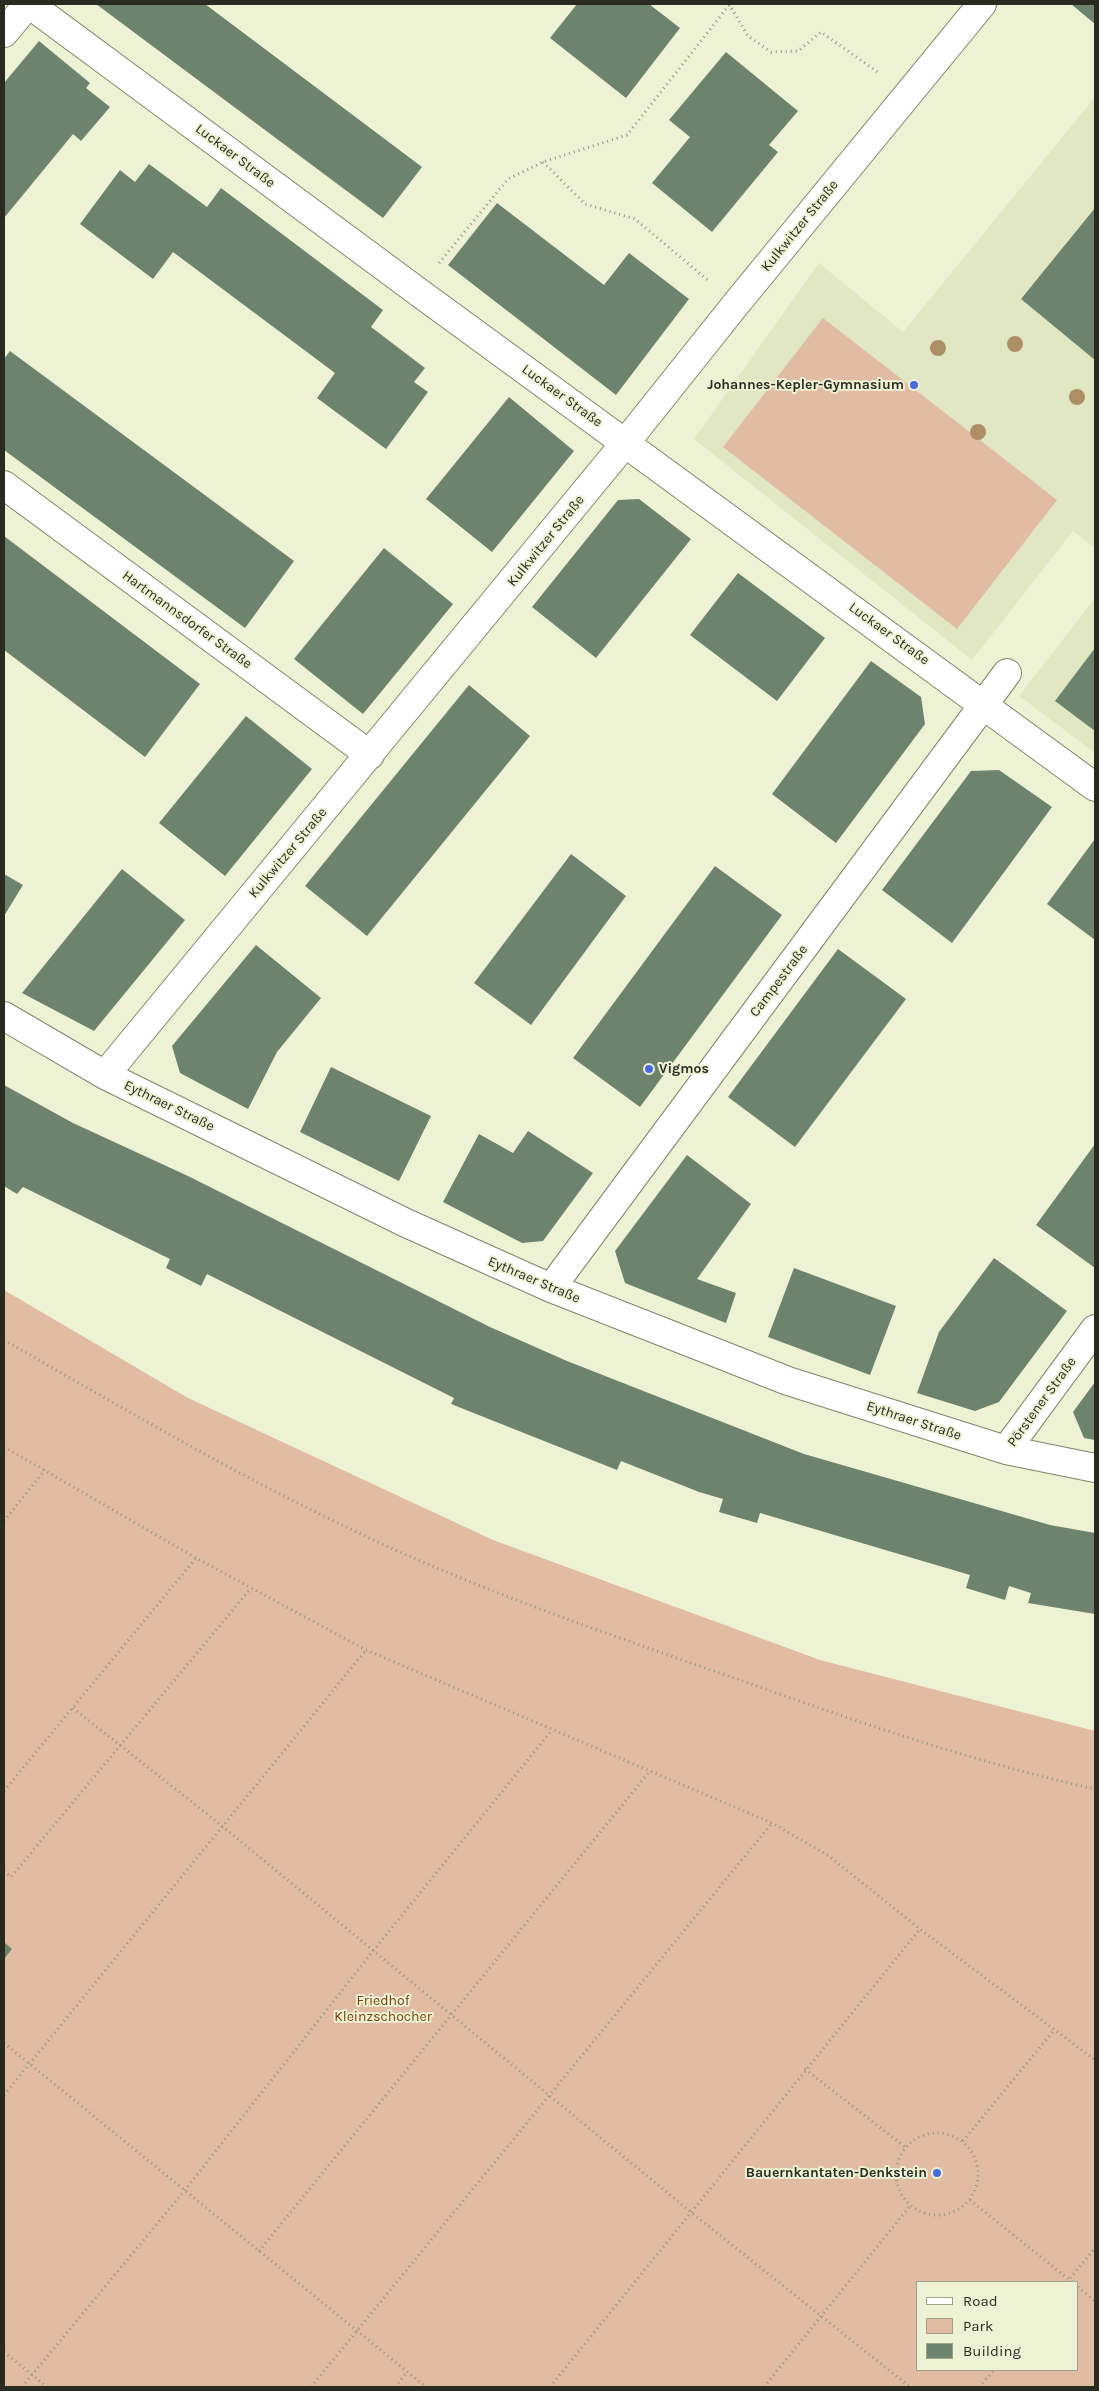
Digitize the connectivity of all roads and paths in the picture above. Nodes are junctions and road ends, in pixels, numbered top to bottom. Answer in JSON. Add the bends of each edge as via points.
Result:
{"nodes":[{"id":1,"x":28,"y":4,"type":"edge"},
{"id":2,"x":729,"y":4,"type":"edge"},
{"id":3,"x":982,"y":4,"type":"edge"},
{"id":4,"x":4,"y":33,"type":"edge"},
{"id":5,"x":908,"y":94,"type":"junction"},
{"id":6,"x":543,"y":162,"type":"junction"},
{"id":7,"x":417,"y":291,"type":"junction"},
{"id":8,"x":736,"y":304,"type":"junction"},
{"id":9,"x":626,"y":442,"type":"junction"},
{"id":10,"x":4,"y":485,"type":"edge"},
{"id":11,"x":1006,"y":674,"type":"dead end"},
{"id":12,"x":984,"y":704,"type":"junction"},
{"id":13,"x":370,"y":755,"type":"junction"},
{"id":14,"x":1095,"y":787,"type":"edge"},
{"id":15,"x":4,"y":1016,"type":"edge"},
{"id":16,"x":105,"y":1075,"type":"junction"},
{"id":17,"x":551,"y":1288,"type":"junction"},
{"id":18,"x":1095,"y":1329,"type":"edge"},
{"id":19,"x":4,"y":1340,"type":"edge"},
{"id":20,"x":4,"y":1447,"type":"edge"},
{"id":21,"x":1006,"y":1450,"type":"junction"},
{"id":22,"x":1095,"y":1468,"type":"edge"},
{"id":23,"x":45,"y":1470,"type":"junction"},
{"id":24,"x":4,"y":1521,"type":"edge"},
{"id":25,"x":196,"y":1558,"type":"junction"},
{"id":26,"x":251,"y":1588,"type":"junction"},
{"id":27,"x":366,"y":1650,"type":"junction"},
{"id":28,"x":73,"y":1708,"type":"junction"},
{"id":29,"x":552,"y":1730,"type":"junction"},
{"id":30,"x":120,"y":1745,"type":"junction"},
{"id":31,"x":650,"y":1771,"type":"junction"},
{"id":32,"x":1095,"y":1789,"type":"edge"},
{"id":33,"x":4,"y":1790,"type":"edge"},
{"id":34,"x":772,"y":1823,"type":"junction"},
{"id":35,"x":222,"y":1826,"type":"junction"},
{"id":36,"x":4,"y":1871,"type":"edge"},
{"id":37,"x":920,"y":1929,"type":"junction"},
{"id":38,"x":374,"y":1951,"type":"junction"},
{"id":39,"x":451,"y":2015,"type":"junction"},
{"id":40,"x":1055,"y":2029,"type":"junction"},
{"id":41,"x":4,"y":2043,"type":"edge"},
{"id":42,"x":1095,"y":2060,"type":"edge"},
{"id":43,"x":30,"y":2064,"type":"junction"},
{"id":44,"x":805,"y":2069,"type":"junction"},
{"id":45,"x":4,"y":2096,"type":"edge"},
{"id":46,"x":550,"y":2096,"type":"junction"},
{"id":47,"x":963,"y":2141,"type":"junction"},
{"id":48,"x":905,"y":2147,"type":"junction"},
{"id":49,"x":185,"y":2190,"type":"junction"},
{"id":50,"x":970,"y":2200,"type":"junction"},
{"id":51,"x":910,"y":2206,"type":"junction"},
{"id":52,"x":692,"y":2213,"type":"junction"},
{"id":53,"x":1095,"y":2248,"type":"edge"},
{"id":54,"x":259,"y":2251,"type":"junction"},
{"id":55,"x":1069,"y":2281,"type":"edge"},
{"id":56,"x":1079,"y":2288,"type":"edge"},
{"id":57,"x":1095,"y":2300,"type":"edge"},
{"id":58,"x":822,"y":2316,"type":"junction"},
{"id":59,"x":357,"y":2331,"type":"junction"},
{"id":60,"x":4,"y":2352,"type":"edge"},
{"id":61,"x":993,"y":2371,"type":"edge"},
{"id":62,"x":408,"y":2372,"type":"junction"},
{"id":63,"x":32,"y":2375,"type":"junction"},
{"id":64,"x":22,"y":2387,"type":"edge"},
{"id":65,"x":47,"y":2387,"type":"edge"},
{"id":66,"x":311,"y":2387,"type":"edge"},
{"id":67,"x":395,"y":2387,"type":"edge"},
{"id":68,"x":426,"y":2387,"type":"edge"},
{"id":69,"x":550,"y":2387,"type":"edge"},
{"id":70,"x":764,"y":2387,"type":"edge"},
{"id":71,"x":910,"y":2387,"type":"edge"},
{"id":72,"x":979,"y":2387,"type":"edge"}],
"edges":[{"from":1,"to":4,"type":"street"},
{"from":1,"to":7,"type":"street","name":"Luckaer Straße"},
{"from":2,"to":5,"type":"path","via":[[748,36],[771,52],[798,51],[821,32]]},
{"from":2,"to":6,"type":"path","via":[[627,135]]},
{"from":3,"to":5,"type":"street","name":"Kulkwitzer Straße"},
{"from":5,"to":8,"type":"street","name":"Kulkwitzer Straße"},
{"from":6,"to":7,"type":"path","via":[[508,179]]},
{"from":6,"to":8,"type":"path","via":[[585,204],[634,219]]},
{"from":7,"to":9,"type":"street","name":"Luckaer Straße"},
{"from":8,"to":9,"type":"street","name":"Kulkwitzer Straße"},
{"from":9,"to":12,"type":"street","name":"Luckaer Straße"},
{"from":9,"to":13,"type":"street","name":"Kulkwitzer Straße"},
{"from":10,"to":13,"type":"street","name":"Hartmannsdorfer Straße"},
{"from":11,"to":12,"type":"street","name":"Campestraße"},
{"from":12,"to":14,"type":"street","name":"Luckaer Straße"},
{"from":12,"to":17,"type":"street","name":"Campestraße"},
{"from":13,"to":16,"type":"street","name":"Kulkwitzer Straße"},
{"from":15,"to":16,"type":"street","name":"Eythraer Straße"},
{"from":16,"to":17,"type":"street","name":"Eythraer Straße","via":[[406,1224]]},
{"from":17,"to":21,"type":"street","name":"Eythraer Straße","via":[[788,1381]]},
{"from":18,"to":21,"type":"street","name":"Pörstener Straße"},
{"from":19,"to":32,"type":"path","via":[[216,1460],[338,1524],[512,1600],[961,1756]]},
{"from":20,"to":23,"type":"path"},
{"from":21,"to":22,"type":"street","name":"Eythraer Straße"},
{"from":23,"to":24,"type":"path"},
{"from":23,"to":25,"type":"path"},
{"from":25,"to":26,"type":"path"},
{"from":25,"to":28,"type":"path"},
{"from":26,"to":27,"type":"path"},
{"from":26,"to":30,"type":"path"},
{"from":27,"to":29,"type":"path"},
{"from":27,"to":35,"type":"path"},
{"from":28,"to":30,"type":"path"},
{"from":28,"to":33,"type":"path"},
{"from":29,"to":31,"type":"path"},
{"from":29,"to":38,"type":"path"},
{"from":30,"to":35,"type":"path"},
{"from":30,"to":36,"type":"path","via":[[12,1877]]},
{"from":31,"to":34,"type":"path"},
{"from":31,"to":39,"type":"path"},
{"from":34,"to":37,"type":"path","via":[[829,1856]]},
{"from":34,"to":46,"type":"path"},
{"from":35,"to":38,"type":"path"},
{"from":35,"to":43,"type":"path"},
{"from":37,"to":40,"type":"path"},
{"from":37,"to":44,"type":"path"},
{"from":38,"to":39,"type":"path"},
{"from":38,"to":49,"type":"path"},
{"from":39,"to":46,"type":"path"},
{"from":39,"to":54,"type":"path"},
{"from":40,"to":42,"type":"path"},
{"from":40,"to":47,"type":"path"},
{"from":41,"to":43,"type":"path"},
{"from":43,"to":45,"type":"path"},
{"from":43,"to":49,"type":"path"},
{"from":44,"to":48,"type":"path"},
{"from":44,"to":52,"type":"path"},
{"from":46,"to":52,"type":"path"},
{"from":46,"to":59,"type":"path"},
{"from":47,"to":48,"type":"path","via":[[949,2133],[933,2132],[917,2136]]},
{"from":47,"to":50,"type":"path","via":[[974,2154],[979,2169],[977,2186]]},
{"from":48,"to":51,"type":"path","via":[[897,2162],[895,2178],[900,2194]]},
{"from":49,"to":54,"type":"path"},
{"from":49,"to":63,"type":"path"},
{"from":50,"to":51,"type":"path","via":[[957,2211],[941,2215],[925,2214]]},
{"from":50,"to":55,"type":"path"},
{"from":51,"to":58,"type":"path"},
{"from":52,"to":58,"type":"path"},
{"from":52,"to":69,"type":"path"},
{"from":53,"to":55,"type":"path"},
{"from":54,"to":59,"type":"path"},
{"from":56,"to":57,"type":"path"},
{"from":58,"to":70,"type":"path"},
{"from":58,"to":71,"type":"path"},
{"from":59,"to":62,"type":"path"},
{"from":59,"to":66,"type":"path"},
{"from":60,"to":63,"type":"path"},
{"from":61,"to":72,"type":"path"},
{"from":62,"to":67,"type":"path"},
{"from":62,"to":68,"type":"path"},
{"from":63,"to":64,"type":"path"},
{"from":63,"to":65,"type":"path"}]}
